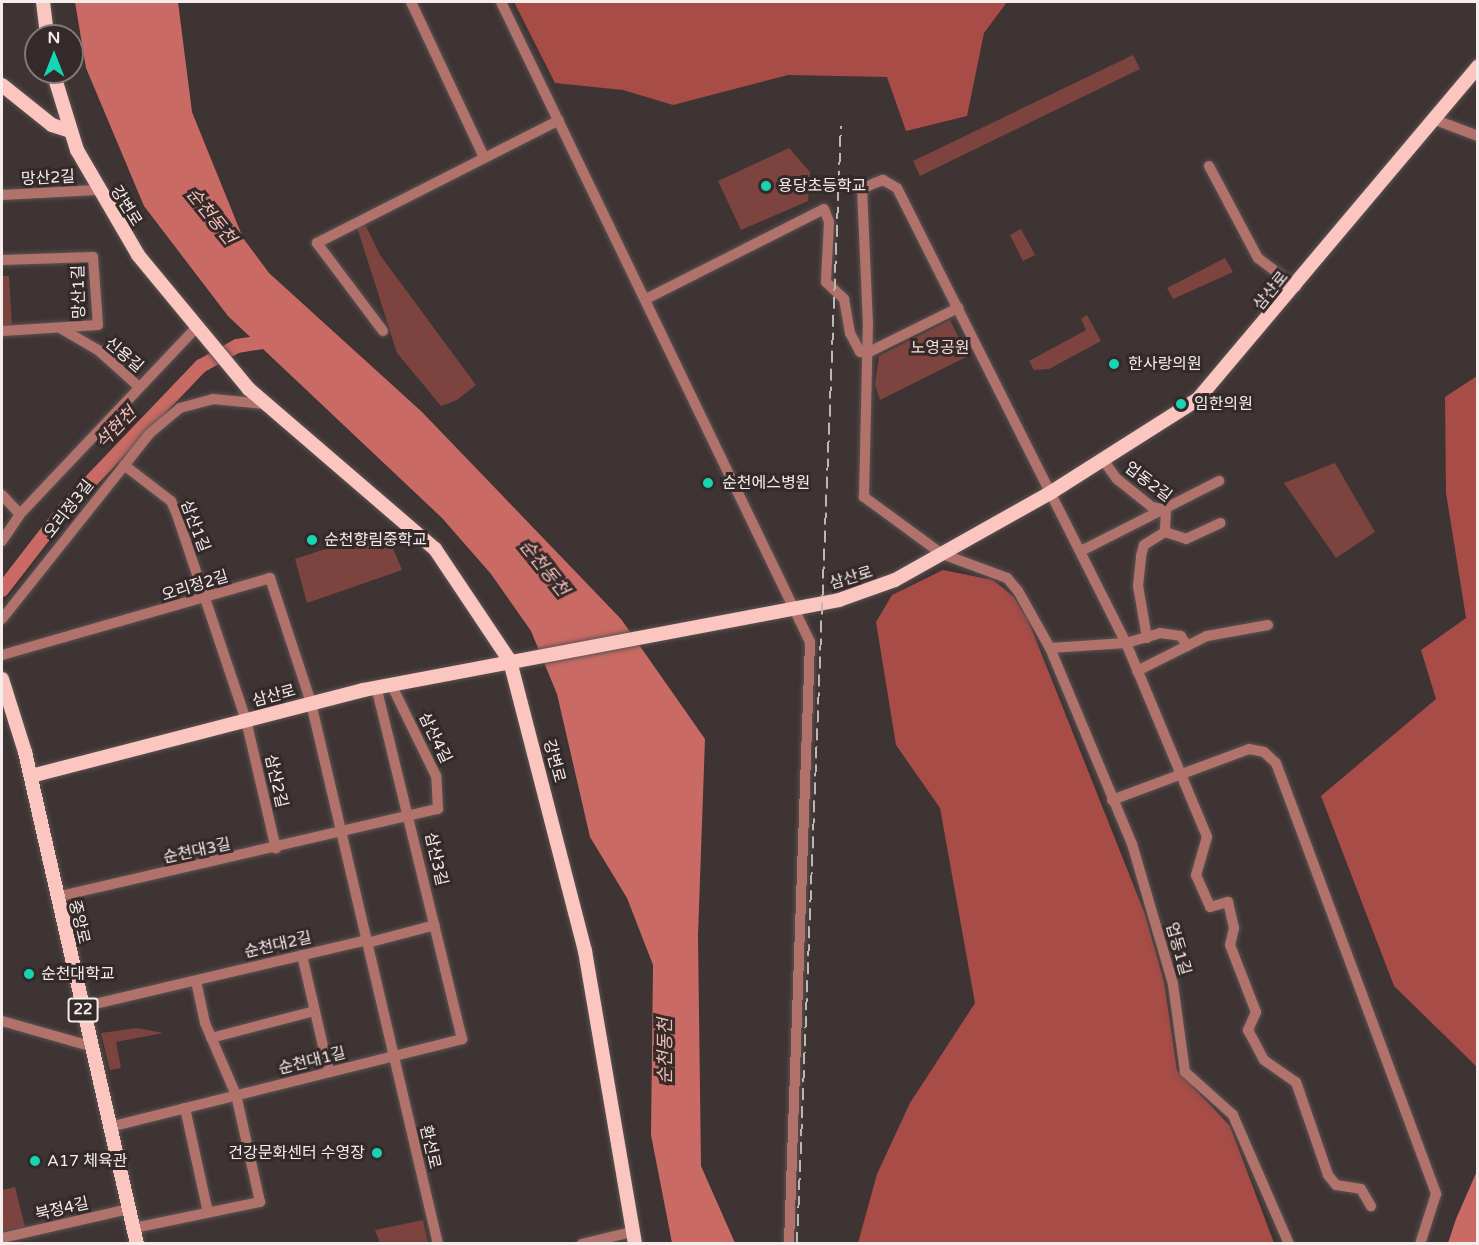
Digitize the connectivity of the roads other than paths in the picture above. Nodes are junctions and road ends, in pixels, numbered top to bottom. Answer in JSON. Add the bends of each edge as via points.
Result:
{"nodes":[{"id":1,"x":44,"y":2,"type":"edge"},
{"id":2,"x":411,"y":2,"type":"edge"},
{"id":3,"x":501,"y":2,"type":"edge"},
{"id":4,"x":46,"y":24,"type":"edge"},
{"id":5,"x":1478,"y":66,"type":"edge"},
{"id":6,"x":56,"y":84,"type":"edge"},
{"id":7,"x":2,"y":85,"type":"edge"},
{"id":8,"x":1433,"y":118,"type":"junction"},
{"id":9,"x":559,"y":120,"type":"junction"},
{"id":10,"x":70,"y":131,"type":"junction"},
{"id":11,"x":1478,"y":136,"type":"edge"},
{"id":12,"x":483,"y":157,"type":"junction"},
{"id":13,"x":1209,"y":166,"type":"dead end"},
{"id":14,"x":97,"y":190,"type":"junction"},
{"id":15,"x":2,"y":195,"type":"edge"},
{"id":16,"x":2,"y":260,"type":"edge"},
{"id":17,"x":1296,"y":287,"type":"junction"},
{"id":18,"x":646,"y":299,"type":"junction"},
{"id":19,"x":958,"y":308,"type":"junction"},
{"id":20,"x":60,"y":328,"type":"junction"},
{"id":21,"x":2,"y":331,"type":"edge"},
{"id":22,"x":383,"y":331,"type":"dead end"},
{"id":23,"x":201,"y":333,"type":"junction"},
{"id":24,"x":867,"y":353,"type":"junction"},
{"id":25,"x":138,"y":386,"type":"junction"},
{"id":26,"x":265,"y":404,"type":"junction"},
{"id":27,"x":1103,"y":460,"type":"junction"},
{"id":28,"x":124,"y":465,"type":"junction"},
{"id":29,"x":1219,"y":481,"type":"dead end"},
{"id":30,"x":1050,"y":493,"type":"junction"},
{"id":31,"x":2,"y":495,"type":"edge"},
{"id":32,"x":1164,"y":508,"type":"junction"},
{"id":33,"x":20,"y":514,"type":"junction"},
{"id":34,"x":1221,"y":523,"type":"dead end"},
{"id":35,"x":1165,"y":532,"type":"junction"},
{"id":36,"x":2,"y":541,"type":"edge"},
{"id":37,"x":1081,"y":551,"type":"junction"},
{"id":38,"x":942,"y":554,"type":"junction"},
{"id":39,"x":205,"y":600,"type":"junction"},
{"id":40,"x":792,"y":609,"type":"junction"},
{"id":41,"x":2,"y":619,"type":"edge"},
{"id":42,"x":1268,"y":625,"type":"dead end"},
{"id":43,"x":1147,"y":638,"type":"junction"},
{"id":44,"x":1126,"y":643,"type":"junction"},
{"id":45,"x":1187,"y":646,"type":"junction"},
{"id":46,"x":1050,"y":648,"type":"junction"},
{"id":47,"x":2,"y":655,"type":"edge"},
{"id":48,"x":510,"y":662,"type":"junction"},
{"id":49,"x":1137,"y":671,"type":"junction"},
{"id":50,"x":2,"y":679,"type":"edge"},
{"id":51,"x":391,"y":684,"type":"junction"},
{"id":52,"x":376,"y":687,"type":"junction"},
{"id":53,"x":311,"y":703,"type":"junction"},
{"id":54,"x":246,"y":720,"type":"junction"},
{"id":55,"x":1181,"y":773,"type":"junction"},
{"id":56,"x":30,"y":776,"type":"junction"},
{"id":57,"x":1112,"y":800,"type":"junction"},
{"id":58,"x":411,"y":816,"type":"junction"},
{"id":59,"x":344,"y":834,"type":"junction"},
{"id":60,"x":276,"y":849,"type":"junction"},
{"id":61,"x":56,"y":897,"type":"junction"},
{"id":62,"x":435,"y":925,"type":"junction"},
{"id":63,"x":367,"y":941,"type":"junction"},
{"id":64,"x":302,"y":955,"type":"junction"},
{"id":65,"x":196,"y":981,"type":"junction"},
{"id":66,"x":82,"y":1006,"type":"junction"},
{"id":67,"x":315,"y":1011,"type":"junction"},
{"id":68,"x":2,"y":1021,"type":"edge"},
{"id":69,"x":211,"y":1038,"type":"junction"},
{"id":70,"x":90,"y":1046,"type":"junction"},
{"id":71,"x":394,"y":1056,"type":"junction"},
{"id":72,"x":329,"y":1072,"type":"junction"},
{"id":73,"x":236,"y":1095,"type":"junction"},
{"id":74,"x":185,"y":1108,"type":"junction"},
{"id":75,"x":110,"y":1127,"type":"junction"},
{"id":76,"x":1371,"y":1206,"type":"dead end"},
{"id":77,"x":129,"y":1209,"type":"junction"},
{"id":78,"x":208,"y":1213,"type":"junction"},
{"id":79,"x":134,"y":1228,"type":"junction"},
{"id":80,"x":2,"y":1238,"type":"edge"},
{"id":81,"x":633,"y":1238,"type":"edge"},
{"id":82,"x":137,"y":1244,"type":"edge"},
{"id":83,"x":438,"y":1244,"type":"edge"},
{"id":84,"x":582,"y":1244,"type":"edge"},
{"id":85,"x":789,"y":1244,"type":"edge"},
{"id":86,"x":1289,"y":1244,"type":"edge"},
{"id":87,"x":1420,"y":1244,"type":"edge"}],
"edges":[{"from":1,"to":4,"type":"main road"},
{"from":2,"to":12,"type":"street"},
{"from":3,"to":9,"type":"street"},
{"from":5,"to":8,"type":"main road","name":"삼산로"},
{"from":6,"to":10,"type":"main road","name":"강변로"},
{"from":7,"to":10,"type":"main road","via":[[52,125]]},
{"from":8,"to":11,"type":"street"},
{"from":8,"to":17,"type":"main road","name":"삼산로"},
{"from":9,"to":12,"type":"street"},
{"from":9,"to":18,"type":"street"},
{"from":10,"to":14,"type":"main road","name":"강변로"},
{"from":12,"to":22,"type":"street","via":[[317,243]]},
{"from":13,"to":17,"type":"street","via":[[1258,258]]},
{"from":14,"to":15,"type":"street","name":"망산2길"},
{"from":14,"to":23,"type":"main road","name":"강변로","via":[[138,255]]},
{"from":16,"to":20,"type":"street","name":"망산1길","via":[[93,257],[98,326]]},
{"from":17,"to":27,"type":"main road","name":"삼산로","via":[[1198,399]]},
{"from":18,"to":24,"type":"street","via":[[824,209],[830,222],[826,282],[844,299],[852,339]]},
{"from":18,"to":40,"type":"street"},
{"from":19,"to":24,"type":"street"},
{"from":19,"to":24,"type":"street","via":[[897,188],[883,180],[862,189]]},
{"from":19,"to":30,"type":"street"},
{"from":20,"to":21,"type":"street","name":"망산1길"},
{"from":20,"to":25,"type":"street","name":"신용길","via":[[98,350]]},
{"from":23,"to":25,"type":"street"},
{"from":23,"to":26,"type":"main road","name":"강변로"},
{"from":24,"to":38,"type":"street","name":"업동1길","via":[[864,497]]},
{"from":25,"to":33,"type":"street"},
{"from":26,"to":28,"type":"street","name":"오리정3길","via":[[213,399],[180,408]]},
{"from":26,"to":48,"type":"main road","name":"강변로","via":[[435,549]]},
{"from":27,"to":30,"type":"main road","name":"삼산로"},
{"from":27,"to":32,"type":"street","name":"업동2길","via":[[1117,479],[1152,507]]},
{"from":28,"to":39,"type":"street","name":"삼산1길","via":[[171,501]]},
{"from":28,"to":41,"type":"street","name":"오리정3길"},
{"from":29,"to":32,"type":"street"},
{"from":30,"to":37,"type":"street"},
{"from":30,"to":38,"type":"main road","name":"삼산로"},
{"from":31,"to":33,"type":"street"},
{"from":32,"to":35,"type":"street","name":"업동2길"},
{"from":32,"to":37,"type":"street"},
{"from":33,"to":36,"type":"street"},
{"from":34,"to":35,"type":"street","via":[[1186,539]]},
{"from":35,"to":43,"type":"street","via":[[1144,545],[1141,556],[1138,586]]},
{"from":37,"to":44,"type":"street"},
{"from":38,"to":40,"type":"main road","name":"삼산로","via":[[878,588]]},
{"from":38,"to":46,"type":"street","name":"업동1길","via":[[1012,581]]},
{"from":39,"to":47,"type":"street","name":"오리정2길"},
{"from":39,"to":53,"type":"street","name":"오리정2길","via":[[270,578]]},
{"from":39,"to":54,"type":"street","name":"삼산1길"},
{"from":40,"to":48,"type":"main road","name":"삼산로"},
{"from":40,"to":85,"type":"street","via":[[808,636],[812,657]]},
{"from":42,"to":45,"type":"street","via":[[1223,631]]},
{"from":43,"to":44,"type":"street"},
{"from":43,"to":45,"type":"street","via":[[1182,636]]},
{"from":44,"to":46,"type":"street"},
{"from":44,"to":49,"type":"street"},
{"from":45,"to":49,"type":"street"},
{"from":46,"to":57,"type":"street","name":"업동1길"},
{"from":48,"to":51,"type":"main road","name":"삼산로"},
{"from":48,"to":81,"type":"main road","name":"강변로","via":[[585,951]]},
{"from":49,"to":55,"type":"street"},
{"from":50,"to":56,"type":"main road","name":"중앙로","number":"22"},
{"from":51,"to":52,"type":"main road","name":"삼산로"},
{"from":51,"to":58,"type":"street","name":"삼산4길","via":[[436,776],[438,808]]},
{"from":52,"to":53,"type":"main road","name":"삼산로"},
{"from":52,"to":58,"type":"street","name":"삼산3길"},
{"from":53,"to":54,"type":"main road","name":"삼산로"},
{"from":53,"to":59,"type":"street","name":"환선로"},
{"from":54,"to":56,"type":"main road","name":"삼산로"},
{"from":54,"to":60,"type":"street","name":"삼산2길"},
{"from":55,"to":57,"type":"street"},
{"from":55,"to":76,"type":"street","via":[[1207,837],[1196,875],[1210,907],[1228,902],[1230,945],[1256,1012],[1248,1030],[1264,1060],[1296,1082],[1328,1175],[1336,1185],[1361,1189]]},
{"from":55,"to":87,"type":"street","via":[[1249,749],[1264,752],[1276,763],[1436,1194]]},
{"from":56,"to":61,"type":"main road","name":"중앙로","number":"22"},
{"from":57,"to":86,"type":"street","name":"업동1길","via":[[1132,844],[1173,984],[1185,1072],[1233,1115]]},
{"from":58,"to":59,"type":"street"},
{"from":58,"to":62,"type":"street","name":"삼산3길"},
{"from":59,"to":60,"type":"street","name":"순천대3길"},
{"from":59,"to":63,"type":"street","name":"환선로"},
{"from":60,"to":61,"type":"street","name":"순천대3길"},
{"from":61,"to":66,"type":"main road","name":"중앙로","number":"22"},
{"from":62,"to":63,"type":"street"},
{"from":62,"to":71,"type":"street","name":"삼산3길","via":[[462,1039]]},
{"from":63,"to":64,"type":"street","name":"순천대2길"},
{"from":63,"to":71,"type":"street","name":"환선로"},
{"from":64,"to":65,"type":"street","name":"순천대2길"},
{"from":64,"to":67,"type":"street"},
{"from":65,"to":66,"type":"street","name":"순천대2길"},
{"from":65,"to":69,"type":"street"},
{"from":66,"to":70,"type":"main road","name":"중앙로","number":"22"},
{"from":67,"to":69,"type":"street"},
{"from":67,"to":72,"type":"street"},
{"from":68,"to":70,"type":"street"},
{"from":69,"to":73,"type":"street"},
{"from":70,"to":75,"type":"main road","name":"중앙로","number":"22"},
{"from":71,"to":72,"type":"street","name":"순천대1길"},
{"from":71,"to":83,"type":"street","name":"환선로"},
{"from":72,"to":73,"type":"street","name":"순천대1길"},
{"from":73,"to":74,"type":"street","name":"순천대1길"},
{"from":73,"to":78,"type":"street","via":[[260,1202]]},
{"from":74,"to":75,"type":"street","name":"순천대1길"},
{"from":74,"to":78,"type":"street"},
{"from":75,"to":77,"type":"main road","name":"중앙로","number":"22"},
{"from":77,"to":79,"type":"main road","name":"중앙로","number":"22"},
{"from":77,"to":80,"type":"street","name":"북정4길"},
{"from":78,"to":79,"type":"street"},
{"from":79,"to":82,"type":"main road","name":"중앙로","number":"22"},
{"from":81,"to":84,"type":"street"}]}
